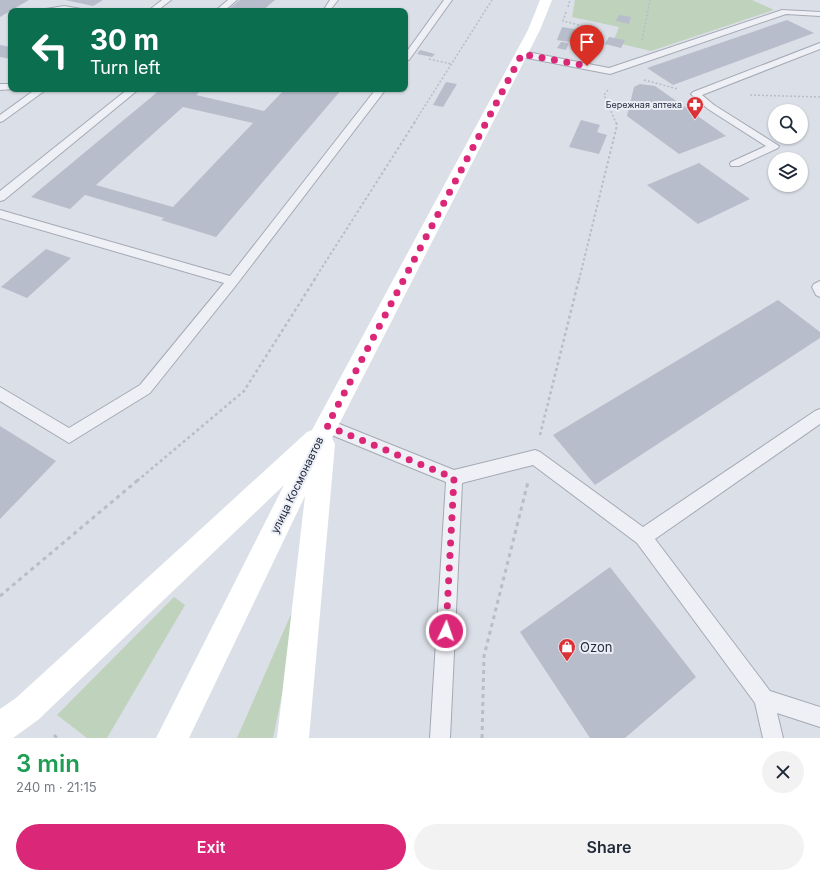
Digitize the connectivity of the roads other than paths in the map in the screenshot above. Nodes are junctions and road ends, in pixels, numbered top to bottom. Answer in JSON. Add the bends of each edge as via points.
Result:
{"nodes":[{"id":1,"x":167,"y":0,"type":"edge"},
{"id":2,"x":233,"y":0,"type":"edge"},
{"id":3,"x":334,"y":0,"type":"edge"},
{"id":4,"x":448,"y":0,"type":"edge"},
{"id":5,"x":546,"y":0,"type":"edge"},
{"id":6,"x":156,"y":8,"type":"edge"},
{"id":7,"x":223,"y":8,"type":"edge"},
{"id":8,"x":328,"y":8,"type":"edge"},
{"id":9,"x":820,"y":14,"type":"edge"},
{"id":10,"x":820,"y":46,"type":"edge"},
{"id":11,"x":522,"y":54,"type":"junction"},
{"id":12,"x":408,"y":55,"type":"edge"},
{"id":13,"x":25,"y":92,"type":"edge"},
{"id":14,"x":38,"y":92,"type":"edge"},
{"id":15,"x":130,"y":92,"type":"edge"},
{"id":16,"x":380,"y":92,"type":"edge"},
{"id":17,"x":31,"y":97,"type":"junction"},
{"id":18,"x":0,"y":119,"type":"edge"},
{"id":19,"x":735,"y":164,"type":"dead end"},
{"id":20,"x":0,"y":197,"type":"edge"},
{"id":21,"x":3,"y":218,"type":"edge"},
{"id":22,"x":233,"y":281,"type":"junction"},
{"id":23,"x":820,"y":286,"type":"edge"},
{"id":24,"x":820,"y":292,"type":"edge"},
{"id":25,"x":0,"y":393,"type":"edge"},
{"id":26,"x":820,"y":416,"type":"edge"},
{"id":27,"x":326,"y":428,"type":"junction"},
{"id":28,"x":454,"y":478,"type":"junction"},
{"id":29,"x":642,"y":538,"type":"junction"},
{"id":30,"x":764,"y":699,"type":"junction"},
{"id":31,"x":820,"y":717,"type":"edge"},
{"id":32,"x":0,"y":728,"type":"edge"},
{"id":33,"x":172,"y":738,"type":"edge"},
{"id":34,"x":293,"y":738,"type":"edge"},
{"id":35,"x":440,"y":738,"type":"edge"},
{"id":36,"x":773,"y":738,"type":"edge"}],
"edges":[{"from":1,"to":6,"type":"lane"},
{"from":2,"to":7,"type":"lane"},
{"from":3,"to":8,"type":"lane"},
{"from":4,"to":12,"type":"lane"},
{"from":5,"to":11,"type":"main road","name":"улица Космонавтов"},
{"from":9,"to":11,"type":"lane","via":[[785,12],[610,71]]},
{"from":10,"to":19,"type":"lane","via":[[696,94],[711,107],[774,146]]},
{"from":11,"to":27,"type":"main road","name":"улица Космонавтов"},
{"from":13,"to":17,"type":"lane"},
{"from":14,"to":17,"type":"lane"},
{"from":15,"to":20,"type":"lane"},
{"from":16,"to":22,"type":"lane"},
{"from":17,"to":18,"type":"lane"},
{"from":21,"to":22,"type":"lane"},
{"from":22,"to":25,"type":"lane","via":[[145,389],[69,436]]},
{"from":23,"to":24,"type":"lane"},
{"from":26,"to":29,"type":"lane"},
{"from":27,"to":28,"type":"lane"},
{"from":27,"to":32,"type":"main road","via":[[27,709]]},
{"from":27,"to":33,"type":"main road","name":"улица Космонавтов"},
{"from":27,"to":34,"type":"main road"},
{"from":28,"to":29,"type":"lane","via":[[535,457]]},
{"from":28,"to":35,"type":"lane"},
{"from":29,"to":30,"type":"lane"},
{"from":30,"to":31,"type":"lane"},
{"from":30,"to":36,"type":"lane"}]}
